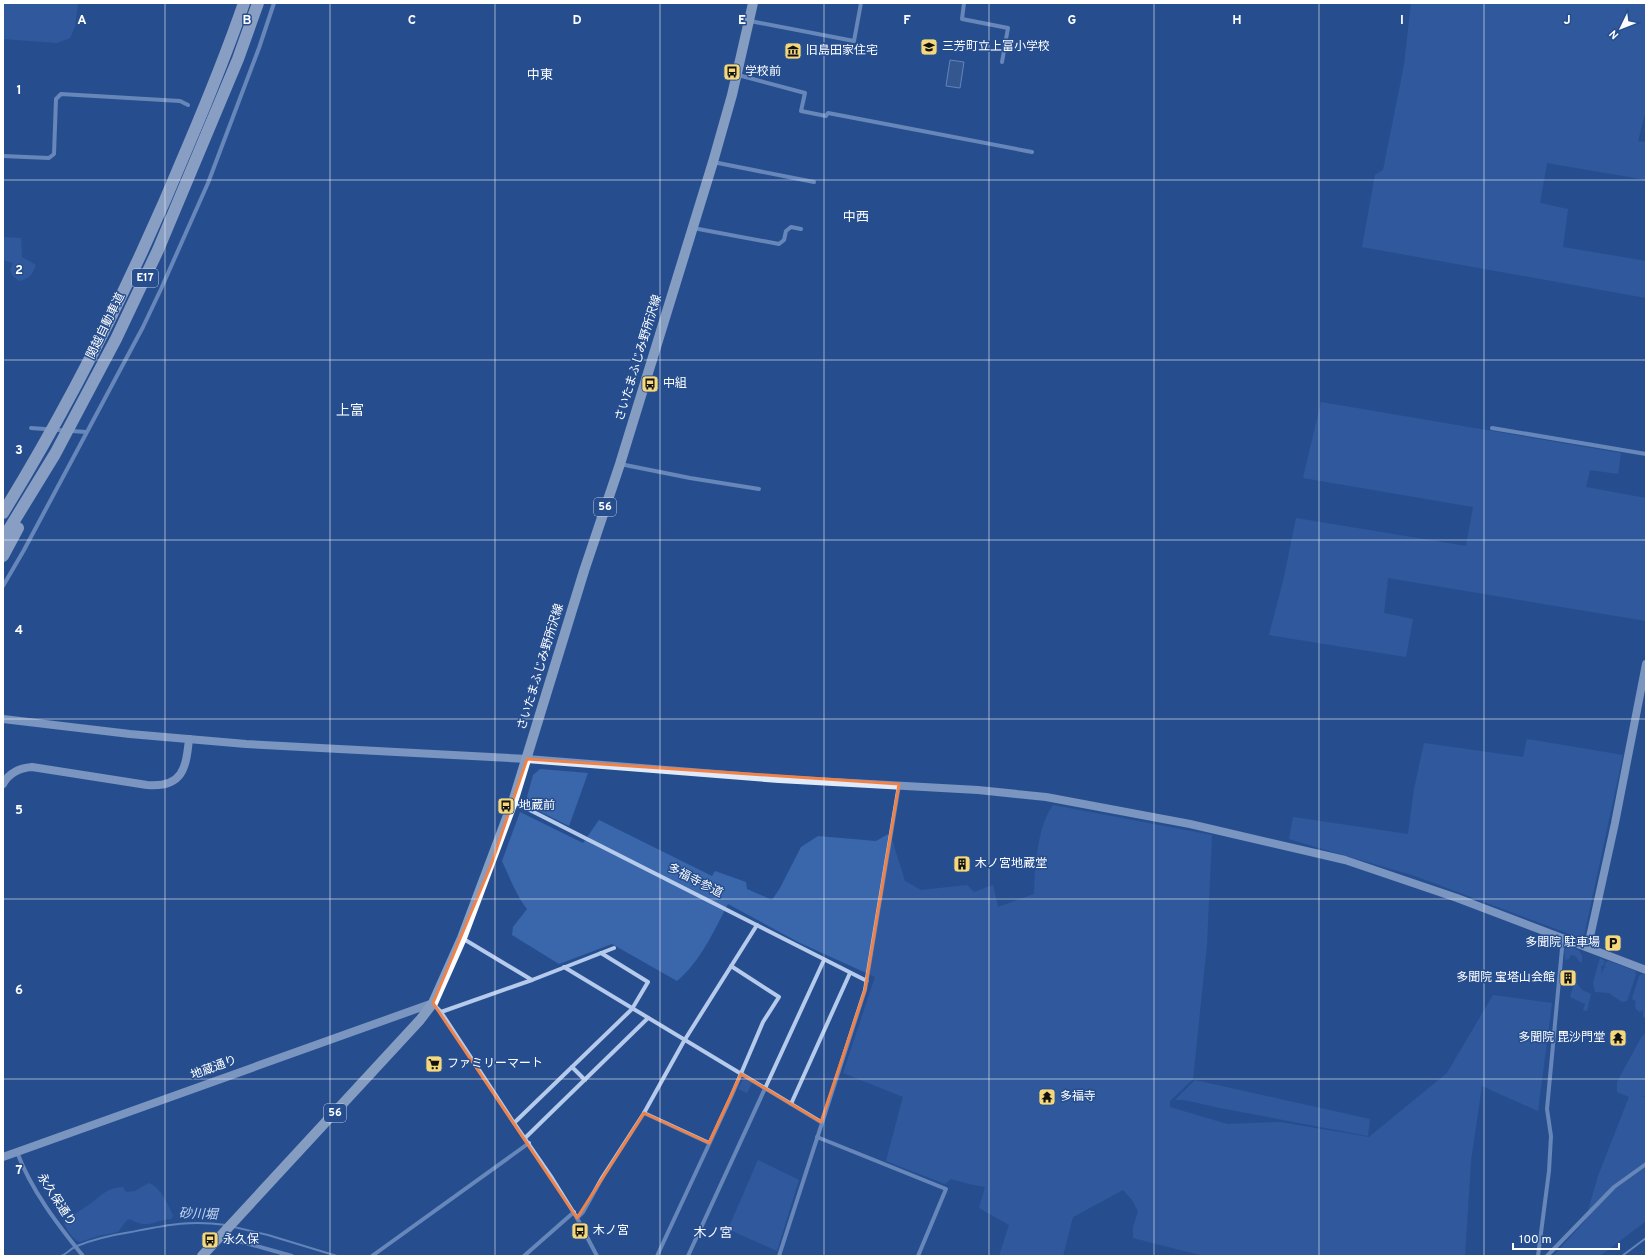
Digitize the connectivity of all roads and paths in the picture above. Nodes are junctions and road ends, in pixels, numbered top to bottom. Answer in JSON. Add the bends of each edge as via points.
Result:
{"nodes":[{"id":1,"x":244,"y":3,"type":"edge"},
{"id":2,"x":258,"y":3,"type":"edge"},
{"id":3,"x":274,"y":3,"type":"edge"},
{"id":4,"x":753,"y":3,"type":"edge"},
{"id":5,"x":861,"y":3,"type":"edge"},
{"id":6,"x":964,"y":3,"type":"edge"},
{"id":7,"x":750,"y":21,"type":"junction"},
{"id":8,"x":1002,"y":62,"type":"dead end"},
{"id":9,"x":737,"y":75,"type":"junction"},
{"id":10,"x":188,"y":105,"type":"dead end"},
{"id":11,"x":1032,"y":152,"type":"dead end"},
{"id":12,"x":3,"y":156,"type":"edge"},
{"id":13,"x":712,"y":162,"type":"junction"},
{"id":14,"x":814,"y":182,"type":"dead end"},
{"id":15,"x":692,"y":228,"type":"junction"},
{"id":16,"x":801,"y":229,"type":"dead end"},
{"id":17,"x":31,"y":428,"type":"dead end"},
{"id":18,"x":1492,"y":428,"type":"dead end"},
{"id":19,"x":86,"y":432,"type":"junction"},
{"id":20,"x":55,"y":454,"type":"junction"},
{"id":21,"x":1646,"y":454,"type":"edge"},
{"id":22,"x":620,"y":464,"type":"junction"},
{"id":23,"x":759,"y":489,"type":"dead end"},
{"id":24,"x":3,"y":513,"type":"edge"},
{"id":25,"x":3,"y":539,"type":"edge"},
{"id":26,"x":3,"y":556,"type":"edge"},
{"id":27,"x":3,"y":586,"type":"edge"},
{"id":28,"x":1646,"y":664,"type":"edge"},
{"id":29,"x":3,"y":719,"type":"edge"},
{"id":30,"x":189,"y":739,"type":"junction"},
{"id":31,"x":527,"y":759,"type":"junction"},
{"id":32,"x":3,"y":784,"type":"edge"},
{"id":33,"x":899,"y":784,"type":"junction"},
{"id":34,"x":514,"y":802,"type":"junction"},
{"id":35,"x":757,"y":925,"type":"junction"},
{"id":36,"x":462,"y":938,"type":"junction"},
{"id":37,"x":1563,"y":938,"type":"junction"},
{"id":38,"x":1588,"y":946,"type":"junction"},
{"id":39,"x":614,"y":948,"type":"dead end"},
{"id":40,"x":601,"y":953,"type":"junction"},
{"id":41,"x":824,"y":960,"type":"junction"},
{"id":42,"x":731,"y":966,"type":"junction"},
{"id":43,"x":564,"y":967,"type":"junction"},
{"id":44,"x":1646,"y":970,"type":"edge"},
{"id":45,"x":850,"y":973,"type":"junction"},
{"id":46,"x":532,"y":980,"type":"junction"},
{"id":47,"x":867,"y":981,"type":"junction"},
{"id":48,"x":433,"y":1003,"type":"junction"},
{"id":49,"x":632,"y":1009,"type":"junction"},
{"id":50,"x":441,"y":1012,"type":"junction"},
{"id":51,"x":648,"y":1018,"type":"junction"},
{"id":52,"x":684,"y":1041,"type":"junction"},
{"id":53,"x":572,"y":1067,"type":"junction"},
{"id":54,"x":741,"y":1074,"type":"junction"},
{"id":55,"x":584,"y":1080,"type":"junction"},
{"id":56,"x":765,"y":1088,"type":"junction"},
{"id":57,"x":791,"y":1104,"type":"junction"},
{"id":58,"x":644,"y":1114,"type":"junction"},
{"id":59,"x":821,"y":1122,"type":"junction"},
{"id":60,"x":514,"y":1123,"type":"junction"},
{"id":61,"x":817,"y":1137,"type":"junction"},
{"id":62,"x":525,"y":1138,"type":"junction"},
{"id":63,"x":529,"y":1143,"type":"junction"},
{"id":64,"x":709,"y":1143,"type":"junction"},
{"id":65,"x":16,"y":1152,"type":"junction"},
{"id":66,"x":3,"y":1157,"type":"edge"},
{"id":67,"x":1646,"y":1164,"type":"edge"},
{"id":68,"x":574,"y":1212,"type":"junction"},
{"id":69,"x":577,"y":1218,"type":"junction"},
{"id":70,"x":222,"y":1235,"type":"junction"},
{"id":71,"x":83,"y":1256,"type":"edge"},
{"id":72,"x":202,"y":1256,"type":"edge"},
{"id":73,"x":292,"y":1256,"type":"edge"},
{"id":74,"x":372,"y":1256,"type":"edge"},
{"id":75,"x":524,"y":1256,"type":"edge"},
{"id":76,"x":597,"y":1256,"type":"edge"},
{"id":77,"x":657,"y":1256,"type":"edge"},
{"id":78,"x":688,"y":1256,"type":"edge"},
{"id":79,"x":779,"y":1256,"type":"edge"},
{"id":80,"x":918,"y":1256,"type":"edge"},
{"id":81,"x":1538,"y":1256,"type":"edge"},
{"id":82,"x":1547,"y":1256,"type":"edge"}],
"edges":[{"from":1,"to":24,"type":"highway","name":"関越自動車道","number":"E17","via":[[206,103],[146,244],[97,343]]},
{"from":2,"to":20,"type":"highway","name":"関越自動車道","number":"E17","via":[[236,66],[158,250],[116,339]]},
{"from":3,"to":19,"type":"street","via":[[259,48],[205,184],[143,327]]},
{"from":4,"to":7,"type":"main road","name":"さいたまふじみ野所沢線","number":"56"},
{"from":5,"to":7,"type":"street","via":[[854,41]]},
{"from":6,"to":8,"type":"street","via":[[962,19],[1008,28]]},
{"from":7,"to":9,"type":"main road","name":"さいたまふじみ野所沢線","number":"56"},
{"from":9,"to":11,"type":"street","via":[[806,93],[801,111]]},
{"from":9,"to":13,"type":"main road","name":"さいたまふじみ野所沢線","number":"56"},
{"from":10,"to":12,"type":"street","via":[[180,101],[60,94],[56,99],[54,154],[49,158]]},
{"from":13,"to":14,"type":"street"},
{"from":13,"to":15,"type":"main road","name":"さいたまふじみ野所沢線","number":"56"},
{"from":15,"to":16,"type":"street","via":[[779,244],[784,240],[786,231],[792,227]]},
{"from":15,"to":22,"type":"main road","name":"さいたまふじみ野所沢線","number":"56"},
{"from":17,"to":19,"type":"street"},
{"from":18,"to":21,"type":"street"},
{"from":19,"to":27,"type":"street"},
{"from":20,"to":25,"type":"highway","name":"関越自動車道","number":"E17"},
{"from":20,"to":26,"type":"highway"},
{"from":22,"to":23,"type":"street"},
{"from":22,"to":31,"type":"main road","name":"さいたまふじみ野所沢線","number":"56","via":[[581,579]]},
{"from":28,"to":38,"type":"street"},
{"from":29,"to":30,"type":"street"},
{"from":30,"to":31,"type":"street"},
{"from":30,"to":32,"type":"street","via":[[183,772],[166,784],[147,785],[32,767],[13,772]]},
{"from":31,"to":33,"type":"street","via":[[779,779]]},
{"from":31,"to":34,"type":"main road","name":"さいたまふじみ野所沢線","number":"56"},
{"from":33,"to":37,"type":"street","via":[[1046,797],[1244,835],[1372,868]]},
{"from":33,"to":47,"type":"street"},
{"from":34,"to":35,"type":"street","name":"多福寺参道"},
{"from":34,"to":36,"type":"main road","name":"さいたまふじみ野所沢線","number":"56"},
{"from":35,"to":41,"type":"street","name":"多福寺参道"},
{"from":35,"to":42,"type":"street"},
{"from":36,"to":46,"type":"street"},
{"from":36,"to":48,"type":"main road","name":"さいたまふじみ野所沢線","number":"56"},
{"from":37,"to":38,"type":"street"},
{"from":37,"to":81,"type":"street","via":[[1547,1109],[1551,1136]]},
{"from":38,"to":44,"type":"street"},
{"from":39,"to":40,"type":"street"},
{"from":40,"to":43,"type":"street"},
{"from":40,"to":49,"type":"street","via":[[648,982]]},
{"from":41,"to":45,"type":"street","name":"多福寺参道"},
{"from":41,"to":56,"type":"street"},
{"from":42,"to":52,"type":"street"},
{"from":42,"to":54,"type":"street","via":[[779,997],[763,1022]]},
{"from":43,"to":46,"type":"street"},
{"from":43,"to":49,"type":"street"},
{"from":45,"to":47,"type":"street","name":"多福寺参道"},
{"from":45,"to":57,"type":"street"},
{"from":46,"to":50,"type":"street"},
{"from":47,"to":59,"type":"street"},
{"from":48,"to":50,"type":"street"},
{"from":48,"to":65,"type":"street","name":"地蔵通り"},
{"from":48,"to":70,"type":"main road","name":"さいたまふじみ野所沢線","number":"56","via":[[383,1062]]},
{"from":49,"to":51,"type":"street"},
{"from":49,"to":53,"type":"street"},
{"from":50,"to":60,"type":"street"},
{"from":51,"to":52,"type":"street"},
{"from":51,"to":55,"type":"street"},
{"from":52,"to":54,"type":"street"},
{"from":52,"to":58,"type":"street"},
{"from":53,"to":55,"type":"street"},
{"from":53,"to":60,"type":"street"},
{"from":54,"to":56,"type":"street"},
{"from":54,"to":64,"type":"street"},
{"from":55,"to":62,"type":"street"},
{"from":56,"to":57,"type":"street"},
{"from":56,"to":78,"type":"street"},
{"from":57,"to":59,"type":"street"},
{"from":58,"to":64,"type":"street"},
{"from":58,"to":69,"type":"street"},
{"from":59,"to":61,"type":"street"},
{"from":60,"to":62,"type":"street"},
{"from":61,"to":79,"type":"street"},
{"from":61,"to":80,"type":"street","via":[[946,1189]]},
{"from":62,"to":63,"type":"street"},
{"from":63,"to":68,"type":"street"},
{"from":63,"to":74,"type":"street"},
{"from":64,"to":77,"type":"street"},
{"from":65,"to":66,"type":"street","name":"地蔵通り"},
{"from":65,"to":71,"type":"street","name":"永久保通り","via":[[34,1186]]},
{"from":67,"to":82,"type":"street","via":[[1614,1187]]},
{"from":68,"to":69,"type":"street"},
{"from":68,"to":75,"type":"street"},
{"from":69,"to":76,"type":"street"},
{"from":70,"to":72,"type":"main road","name":"さいたまふじみ野所沢線","number":"56"},
{"from":70,"to":73,"type":"street"}]}
